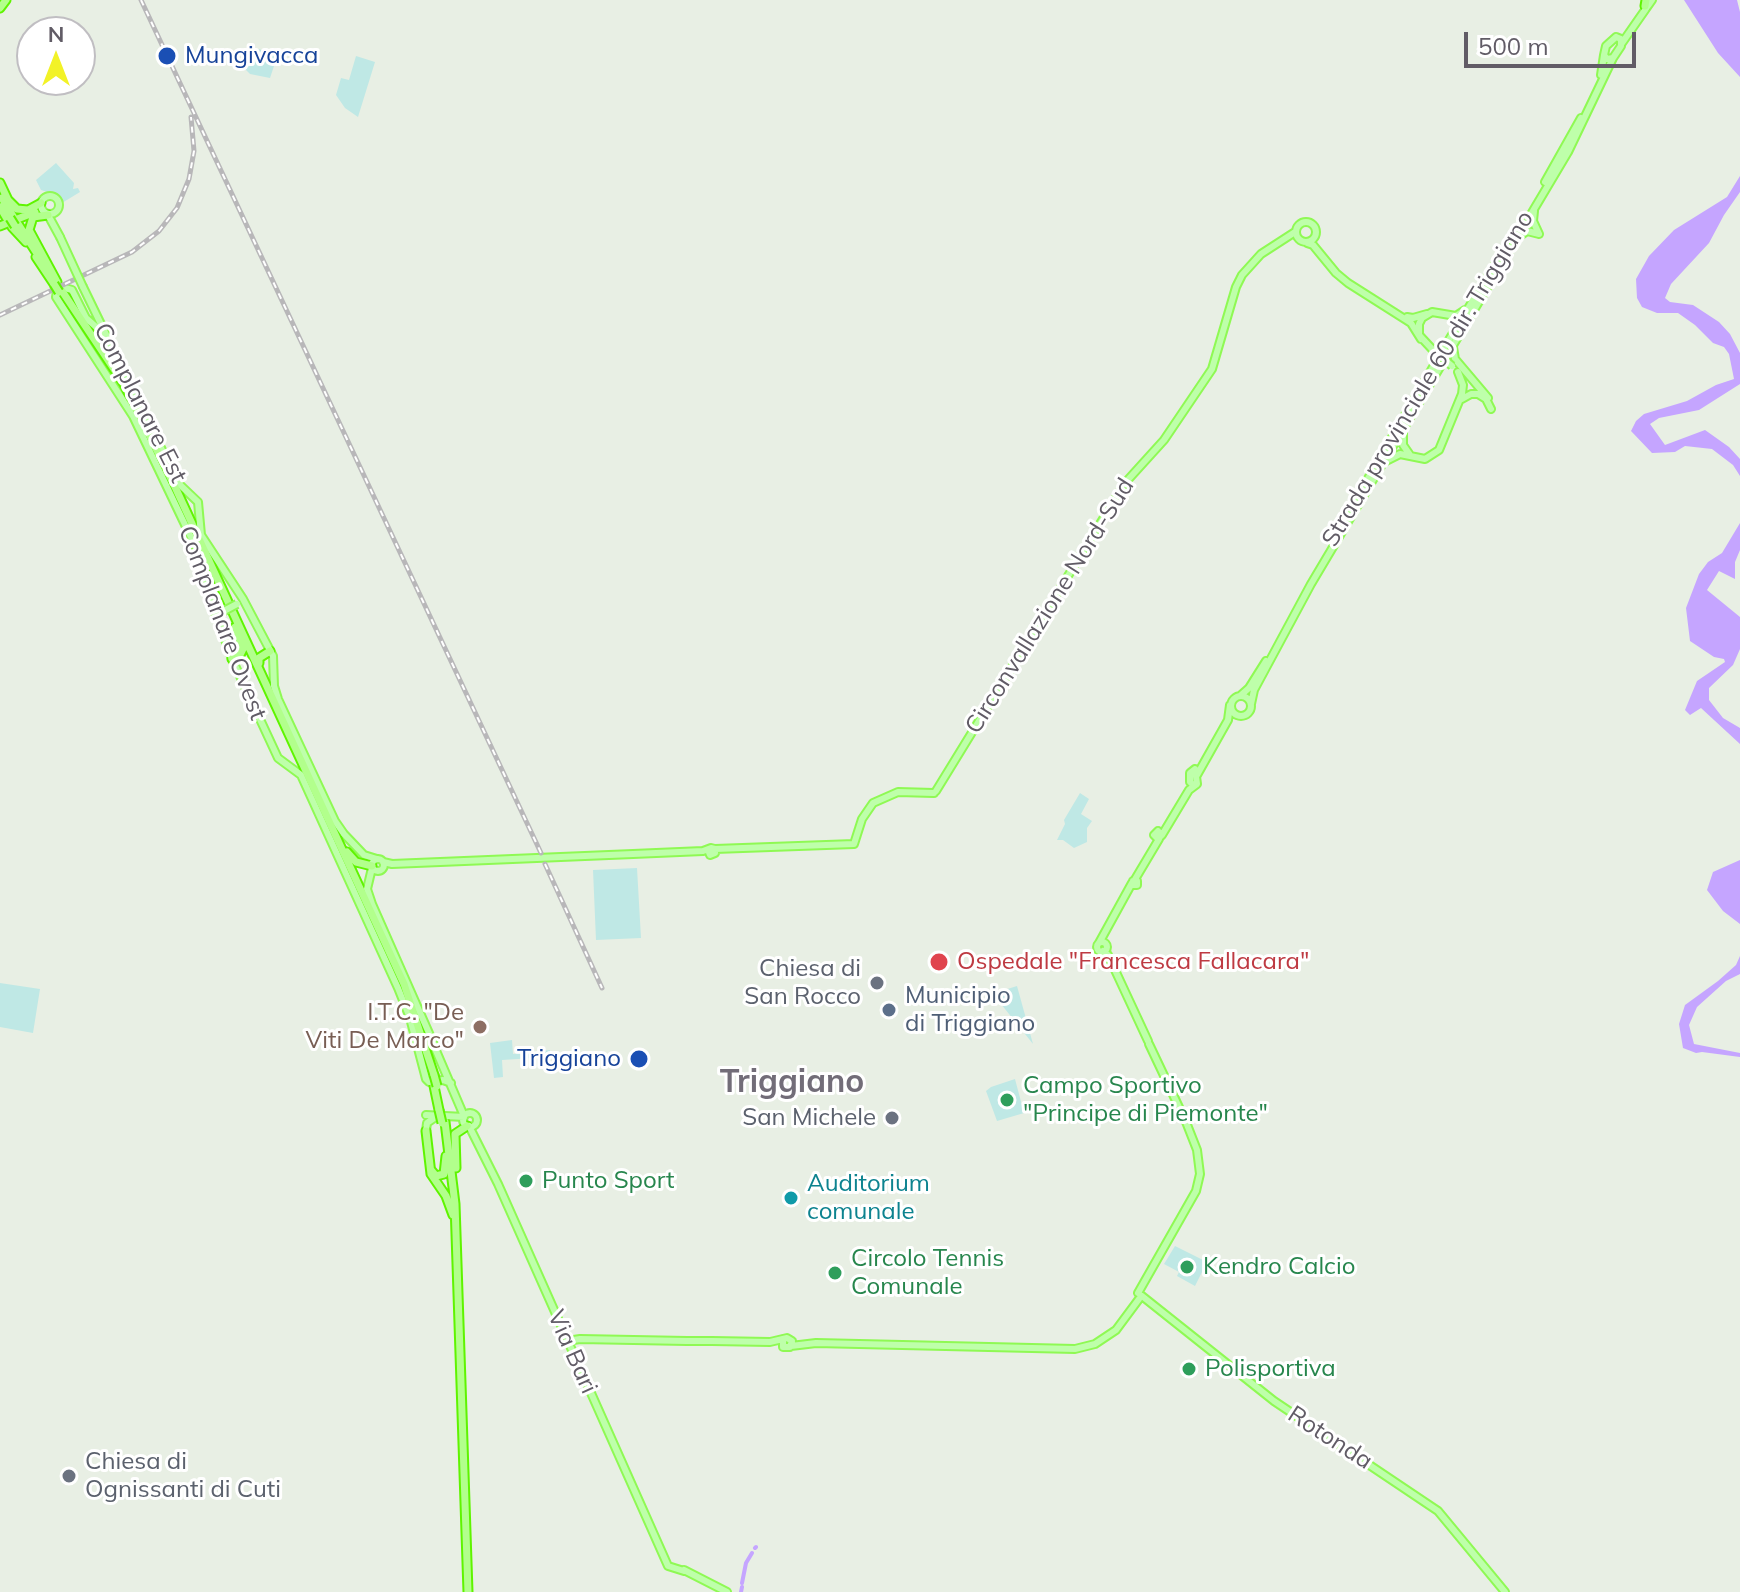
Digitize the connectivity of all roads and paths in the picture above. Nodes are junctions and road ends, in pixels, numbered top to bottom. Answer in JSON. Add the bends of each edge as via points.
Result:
{"nodes":[{"id":1,"x":1648,"y":2,"type":"edge"},
{"id":2,"x":1616,"y":37,"type":"junction"},
{"id":3,"x":1622,"y":43,"type":"junction"},
{"id":4,"x":1604,"y":55,"type":"junction"},
{"id":5,"x":1613,"y":58,"type":"junction"},
{"id":6,"x":0,"y":183,"type":"edge"},
{"id":7,"x":0,"y":193,"type":"edge"},
{"id":8,"x":1543,"y":193,"type":"junction"},
{"id":9,"x":0,"y":201,"type":"edge"},
{"id":10,"x":39,"y":203,"type":"junction"},
{"id":11,"x":0,"y":207,"type":"edge"},
{"id":12,"x":33,"y":213,"type":"junction"},
{"id":13,"x":47,"y":214,"type":"junction"},
{"id":14,"x":10,"y":218,"type":"junction"},
{"id":15,"x":0,"y":226,"type":"edge"},
{"id":16,"x":15,"y":226,"type":"junction"},
{"id":17,"x":1297,"y":236,"type":"junction"},
{"id":18,"x":1316,"y":237,"type":"junction"},
{"id":19,"x":1307,"y":243,"type":"junction"},
{"id":20,"x":1506,"y":255,"type":"junction"},
{"id":21,"x":56,"y":283,"type":"junction"},
{"id":22,"x":1481,"y":287,"type":"junction"},
{"id":23,"x":61,"y":291,"type":"junction"},
{"id":24,"x":88,"y":312,"type":"junction"},
{"id":25,"x":1427,"y":314,"type":"junction"},
{"id":26,"x":1444,"y":315,"type":"junction"},
{"id":27,"x":105,"y":335,"type":"junction"},
{"id":28,"x":1457,"y":337,"type":"junction"},
{"id":29,"x":1421,"y":339,"type":"junction"},
{"id":30,"x":1447,"y":343,"type":"junction"},
{"id":31,"x":1458,"y":372,"type":"junction"},
{"id":32,"x":1486,"y":399,"type":"junction"},
{"id":33,"x":1456,"y":409,"type":"junction"},
{"id":34,"x":1404,"y":426,"type":"junction"},
{"id":35,"x":1412,"y":457,"type":"junction"},
{"id":36,"x":1378,"y":470,"type":"junction"},
{"id":37,"x":241,"y":594,"type":"junction"},
{"id":38,"x":237,"y":604,"type":"junction"},
{"id":39,"x":247,"y":605,"type":"junction"},
{"id":40,"x":218,"y":611,"type":"junction"},
{"id":41,"x":231,"y":613,"type":"junction"},
{"id":42,"x":270,"y":651,"type":"junction"},
{"id":43,"x":253,"y":654,"type":"junction"},
{"id":44,"x":232,"y":659,"type":"junction"},
{"id":45,"x":258,"y":668,"type":"junction"},
{"id":46,"x":1240,"y":696,"type":"junction"},
{"id":47,"x":1251,"y":704,"type":"junction"},
{"id":48,"x":1230,"y":705,"type":"junction"},
{"id":49,"x":1241,"y":716,"type":"junction"},
{"id":50,"x":1225,"y":726,"type":"junction"},
{"id":51,"x":332,"y":826,"type":"junction"},
{"id":52,"x":834,"y":844,"type":"junction"},
{"id":53,"x":712,"y":852,"type":"junction"},
{"id":54,"x":376,"y":866,"type":"junction"},
{"id":55,"x":402,"y":980,"type":"junction"},
{"id":56,"x":436,"y":1049,"type":"junction"},
{"id":57,"x":445,"y":1071,"type":"junction"},
{"id":58,"x":434,"y":1081,"type":"junction"},
{"id":59,"x":451,"y":1083,"type":"junction"},
{"id":60,"x":459,"y":1100,"type":"junction"},
{"id":61,"x":443,"y":1116,"type":"junction"},
{"id":62,"x":468,"y":1122,"type":"junction"},
{"id":63,"x":426,"y":1123,"type":"joint"},
{"id":64,"x":445,"y":1146,"type":"junction"},
{"id":65,"x":430,"y":1166,"type":"junction"},
{"id":66,"x":453,"y":1217,"type":"junction"},
{"id":67,"x":457,"y":1238,"type":"junction"},
{"id":68,"x":1140,"y":1295,"type":"junction"},
{"id":69,"x":562,"y":1328,"type":"junction"},
{"id":70,"x":578,"y":1338,"type":"junction"},
{"id":71,"x":567,"y":1341,"type":"junction"},
{"id":72,"x":572,"y":1351,"type":"junction"},
{"id":73,"x":467,"y":1592,"type":"edge"},
{"id":74,"x":727,"y":1592,"type":"edge"},
{"id":75,"x":1505,"y":1592,"type":"edge"}],
"edges":[{"from":1,"to":2,"type":"main road","name":"Strada provinciale 60 dir. Triggiano"},
{"from":1,"to":3,"type":"main road"},
{"from":2,"to":3,"type":"main road"},
{"from":2,"to":4,"type":"main road","name":"Strada provinciale 60 dir. Triggiano"},
{"from":3,"to":5,"type":"main road"},
{"from":4,"to":5,"type":"main road"},
{"from":4,"to":22,"type":"main road","name":"Strada provinciale 60 dir. Triggiano","via":[[1574,131]]},
{"from":5,"to":8,"type":"main road"},
{"from":6,"to":10,"type":"highway","via":[[17,209]]},
{"from":7,"to":14,"type":"highway"},
{"from":8,"to":20,"type":"main road"},
{"from":8,"to":20,"type":"main road","via":[[1533,215],[1539,234],[1524,232]]},
{"from":9,"to":14,"type":"highway"},
{"from":10,"to":12,"type":"highway"},
{"from":10,"to":13,"type":"main road"},
{"from":10,"to":13,"type":"main road","via":[[47,196],[56,201],[56,213]]},
{"from":11,"to":14,"type":"highway"},
{"from":12,"to":13,"type":"highway"},
{"from":12,"to":15,"type":"highway"},
{"from":13,"to":21,"type":"highway","via":[[33,217],[29,230]]},
{"from":13,"to":24,"type":"main road","name":"Complanare Est","bridge":true,"via":[[90,302]]},
{"from":14,"to":16,"type":"highway","bridge":true},
{"from":16,"to":21,"type":"highway"},
{"from":16,"to":21,"type":"highway"},
{"from":17,"to":18,"type":"main road","via":[[1300,223],[1309,222]]},
{"from":17,"to":19,"type":"main road"},
{"from":17,"to":52,"type":"main road","name":"Circonvallazione Nord-Sud","via":[[1261,254],[1242,275],[1212,369],[1164,440],[1125,483],[936,792],[903,792],[881,799],[864,815],[855,843]]},
{"from":18,"to":19,"type":"main road"},
{"from":18,"to":25,"type":"main road","via":[[1329,260],[1350,280],[1410,318]]},
{"from":19,"to":29,"type":"main road","via":[[1345,281],[1411,323]]},
{"from":20,"to":28,"type":"main road"},
{"from":21,"to":23,"type":"highway","bridge":true},
{"from":22,"to":26,"type":"main road","via":[[1462,313]]},
{"from":22,"to":30,"type":"main road","name":"Strada provinciale 60 dir. Triggiano"},
{"from":23,"to":41,"type":"highway","via":[[130,400]]},
{"from":23,"to":43,"type":"highway","via":[[139,412]]},
{"from":24,"to":27,"type":"main road","name":"Complanare Est"},
{"from":24,"to":27,"type":"main road","name":"Complanare Ovest","via":[[88,321]]},
{"from":24,"to":40,"type":"main road","name":"Complanare Ovest","via":[[71,289],[56,292],[133,416],[203,562]]},
{"from":25,"to":26,"type":"main road"},
{"from":25,"to":29,"type":"main road","via":[[1419,324]]},
{"from":26,"to":30,"type":"main road","via":[[1451,328]]},
{"from":27,"to":37,"type":"main road","name":"Complanare Est","via":[[178,483],[198,502],[206,545]]},
{"from":28,"to":32,"type":"main road","via":[[1455,359]]},
{"from":28,"to":34,"type":"main road"},
{"from":29,"to":31,"type":"main road","bridge":true},
{"from":30,"to":46,"type":"main road","name":"Strada provinciale 60 dir. Triggiano","via":[[1276,645]]},
{"from":31,"to":32,"type":"main road"},
{"from":31,"to":33,"type":"main road","via":[[1463,385]]},
{"from":32,"to":33,"type":"main road","via":[[1466,395]]},
{"from":33,"to":35,"type":"main road","via":[[1436,453],[1425,459]]},
{"from":34,"to":35,"type":"main road","via":[[1403,445]]},
{"from":34,"to":36,"type":"main road"},
{"from":35,"to":36,"type":"main road","via":[[1394,456]]},
{"from":36,"to":47,"type":"main road","via":[[1311,584]]},
{"from":37,"to":38,"type":"main road"},
{"from":37,"to":39,"type":"main road","name":"Complanare Est"},
{"from":38,"to":39,"type":"main road"},
{"from":38,"to":40,"type":"main road","bridge":true},
{"from":39,"to":42,"type":"main road","name":"Complanare Est"},
{"from":40,"to":44,"type":"main road","name":"Complanare Ovest"},
{"from":41,"to":44,"type":"highway","via":[[243,646]]},
{"from":41,"to":45,"type":"highway"},
{"from":42,"to":43,"type":"highway"},
{"from":42,"to":45,"type":"highway","via":[[259,658]]},
{"from":42,"to":54,"type":"main road","name":"Complanare Est","via":[[276,694],[335,821]]},
{"from":43,"to":45,"type":"highway"},
{"from":44,"to":45,"type":"highway","via":[[245,656]]},
{"from":44,"to":58,"type":"main road","name":"Complanare Ovest","via":[[278,758],[301,775],[398,988]]},
{"from":45,"to":51,"type":"highway"},
{"from":45,"to":58,"type":"highway","via":[[401,986]]},
{"from":46,"to":47,"type":"main road"},
{"from":46,"to":48,"type":"main road"},
{"from":47,"to":49,"type":"main road"},
{"from":48,"to":49,"type":"main road"},
{"from":48,"to":50,"type":"main road"},
{"from":49,"to":50,"type":"main road"},
{"from":50,"to":68,"type":"main road","via":[[1196,772],[1197,784],[1192,784],[1159,837],[1104,947],[1186,1122],[1200,1174]]},
{"from":51,"to":54,"type":"highway","via":[[350,858]]},
{"from":51,"to":55,"type":"highway"},
{"from":52,"to":53,"type":"main road"},
{"from":52,"to":53,"type":"main road","name":"Circonvallazione Nord-Sud"},
{"from":53,"to":54,"type":"main road","name":"Circonvallazione Nord-Sud"},
{"from":54,"to":56,"type":"main road","via":[[367,889]]},
{"from":55,"to":56,"type":"main road"},
{"from":55,"to":58,"type":"highway"},
{"from":56,"to":57,"type":"main road"},
{"from":57,"to":58,"type":"main road"},
{"from":57,"to":59,"type":"main road"},
{"from":58,"to":59,"type":"main road"},
{"from":58,"to":61,"type":"highway"},
{"from":59,"to":60,"type":"main road"},
{"from":60,"to":62,"type":"main road"},
{"from":60,"to":62,"type":"main road","via":[[477,1119]]},
{"from":61,"to":62,"type":"main road"},
{"from":61,"to":63,"type":"main road"},
{"from":61,"to":64,"type":"highway"},
{"from":61,"to":67,"type":"highway"},
{"from":62,"to":67,"type":"highway","via":[[455,1137]]},
{"from":62,"to":69,"type":"main road","name":"Via Bari"},
{"from":63,"to":65,"type":"highway"},
{"from":64,"to":65,"type":"highway","via":[[444,1174],[433,1175]]},
{"from":64,"to":66,"type":"highway"},
{"from":65,"to":66,"type":"highway"},
{"from":66,"to":73,"type":"highway"},
{"from":67,"to":73,"type":"highway"},
{"from":68,"to":70,"type":"main road","bridge":true,"via":[[1106,1338],[1075,1349]]},
{"from":68,"to":75,"type":"main road","name":"Rotonda","via":[[1274,1401],[1438,1511]]},
{"from":69,"to":70,"type":"main road"},
{"from":69,"to":71,"type":"main road","name":"Via Bari"},
{"from":70,"to":71,"type":"main road"},
{"from":70,"to":72,"type":"main road"},
{"from":71,"to":72,"type":"main road","name":"Via Bari"},
{"from":72,"to":74,"type":"main road","name":"Via Bari","via":[[662,1554],[676,1567]]}]}
